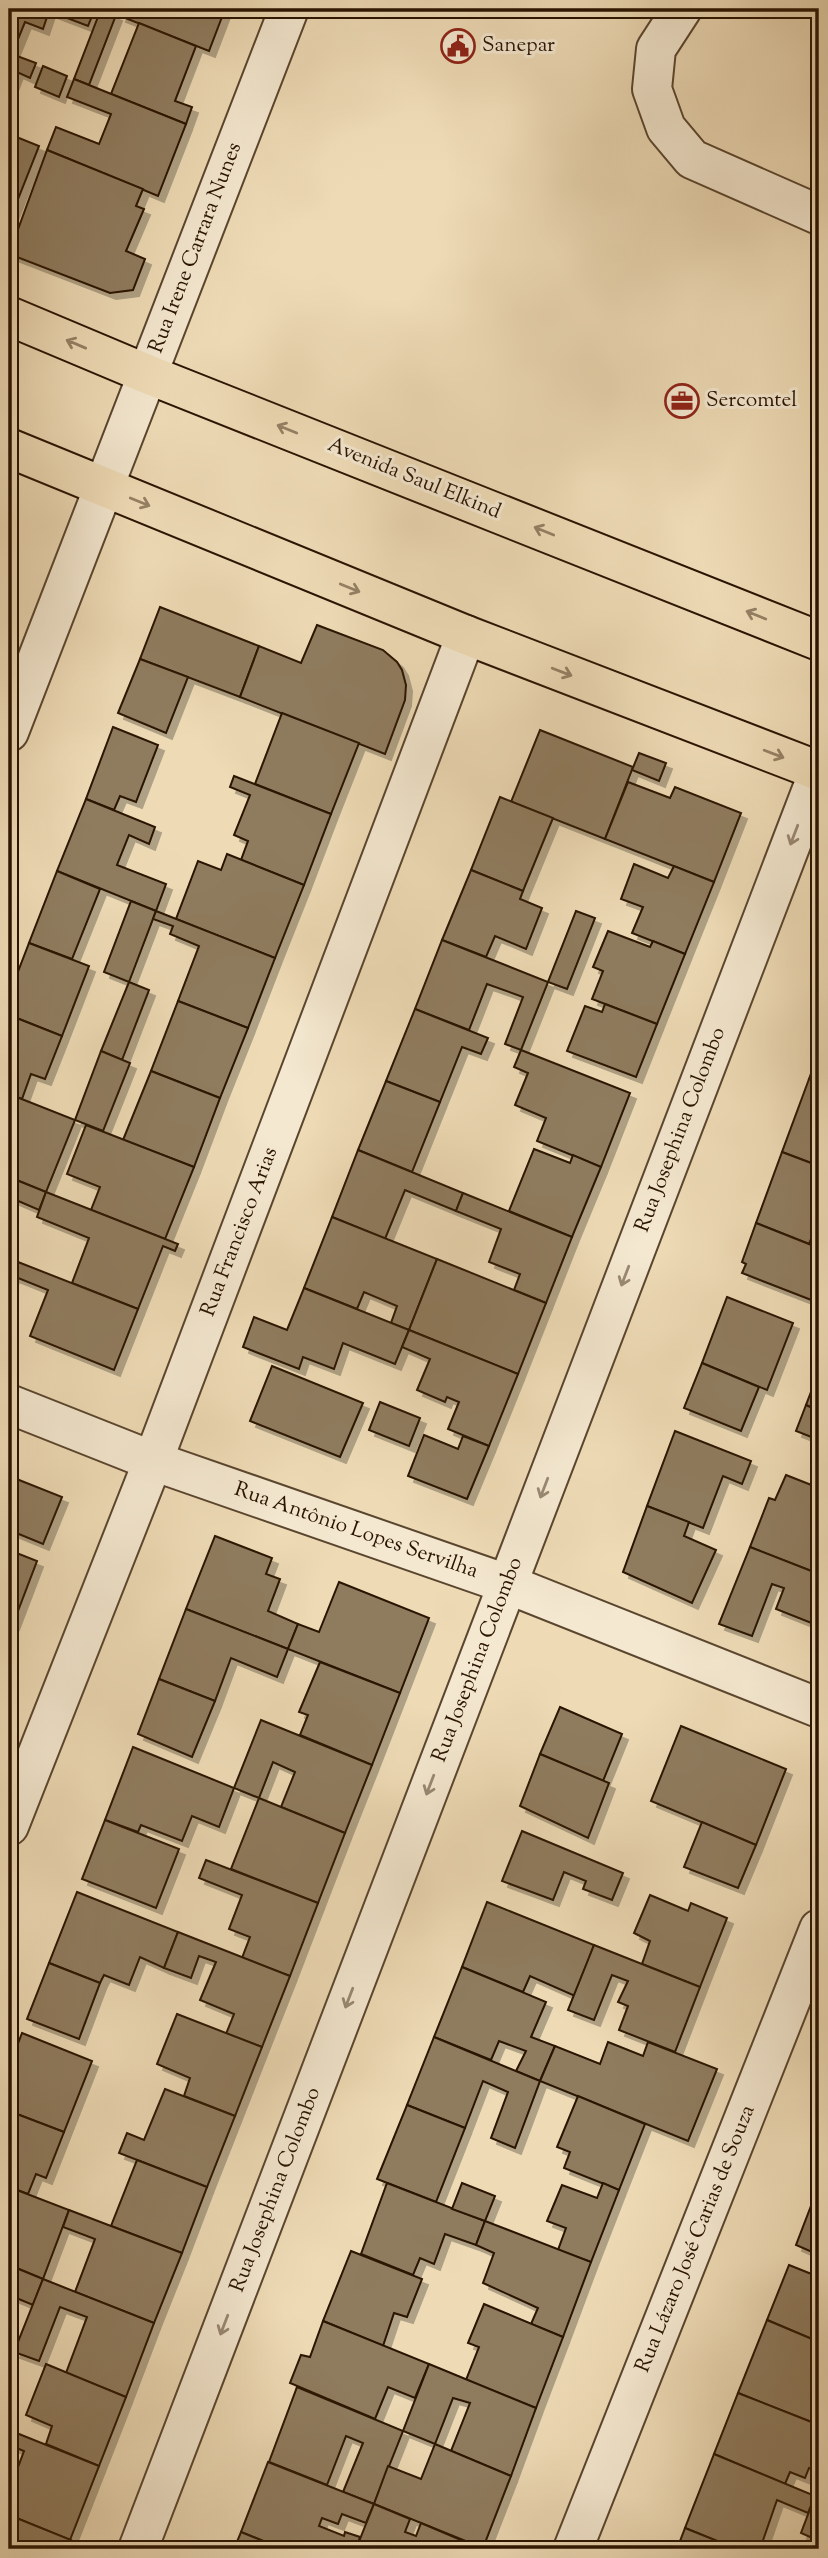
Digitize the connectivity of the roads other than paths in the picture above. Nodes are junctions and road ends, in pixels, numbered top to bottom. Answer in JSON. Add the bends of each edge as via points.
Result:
{"nodes":[{"id":1,"x":289,"y":9,"type":"edge"},
{"id":2,"x":682,"y":9,"type":"edge"},
{"id":3,"x":819,"y":215,"type":"edge"},
{"id":4,"x":9,"y":316,"type":"edge"},
{"id":5,"x":147,"y":374,"type":"junction"},
{"id":6,"x":9,"y":448,"type":"edge"},
{"id":7,"x":104,"y":487,"type":"junction"},
{"id":8,"x":466,"y":635,"type":"junction"},
{"id":9,"x":819,"y":641,"type":"edge"},
{"id":10,"x":9,"y":732,"type":"edge"},
{"id":11,"x":819,"y":771,"type":"edge"},
{"id":12,"x":9,"y":1404,"type":"edge"},
{"id":13,"x":153,"y":1461,"type":"junction"},
{"id":14,"x":507,"y":1584,"type":"junction"},
{"id":15,"x":819,"y":1708,"type":"edge"},
{"id":16,"x":9,"y":1826,"type":"edge"},
{"id":17,"x":819,"y":1929,"type":"edge"},
{"id":18,"x":138,"y":2549,"type":"edge"},
{"id":19,"x":573,"y":2549,"type":"edge"}],
"edges":[{"from":1,"to":5,"type":"street","name":"Rua Irene Carrara Nunes"},
{"from":2,"to":3,"type":"street","via":[[656,49],[652,89],[666,128],[692,159]]},
{"from":5,"to":4,"type":"main road","name":"Avenida Saul Elkind","one_way":true},
{"from":5,"to":7,"type":"street","name":"Rua Irene Carrara Nunes"},
{"from":9,"to":5,"type":"main road","name":"Avenida Saul Elkind","one_way":true},
{"from":6,"to":7,"type":"main road"},
{"from":7,"to":8,"type":"main road","one_way":true},
{"from":7,"to":10,"type":"street","name":"Rua Irene Carrara Nunes"},
{"from":8,"to":11,"type":"main road","one_way":true},
{"from":8,"to":13,"type":"street","name":"Rua Francisco Arias"},
{"from":11,"to":14,"type":"street","name":"Rua Josephina Colombo","one_way":true},
{"from":12,"to":13,"type":"street","name":"Rua Antônio Lopes Servilha"},
{"from":13,"to":14,"type":"street","name":"Rua Antônio Lopes Servilha"},
{"from":13,"to":16,"type":"street","name":"Rua Francisco Arias"},
{"from":14,"to":15,"type":"street","name":"Rua Antônio Lopes Servilha"},
{"from":14,"to":18,"type":"street","name":"Rua Josephina Colombo","one_way":true},
{"from":17,"to":19,"type":"street","name":"Rua Lázaro José Carias de Souza"}]}
